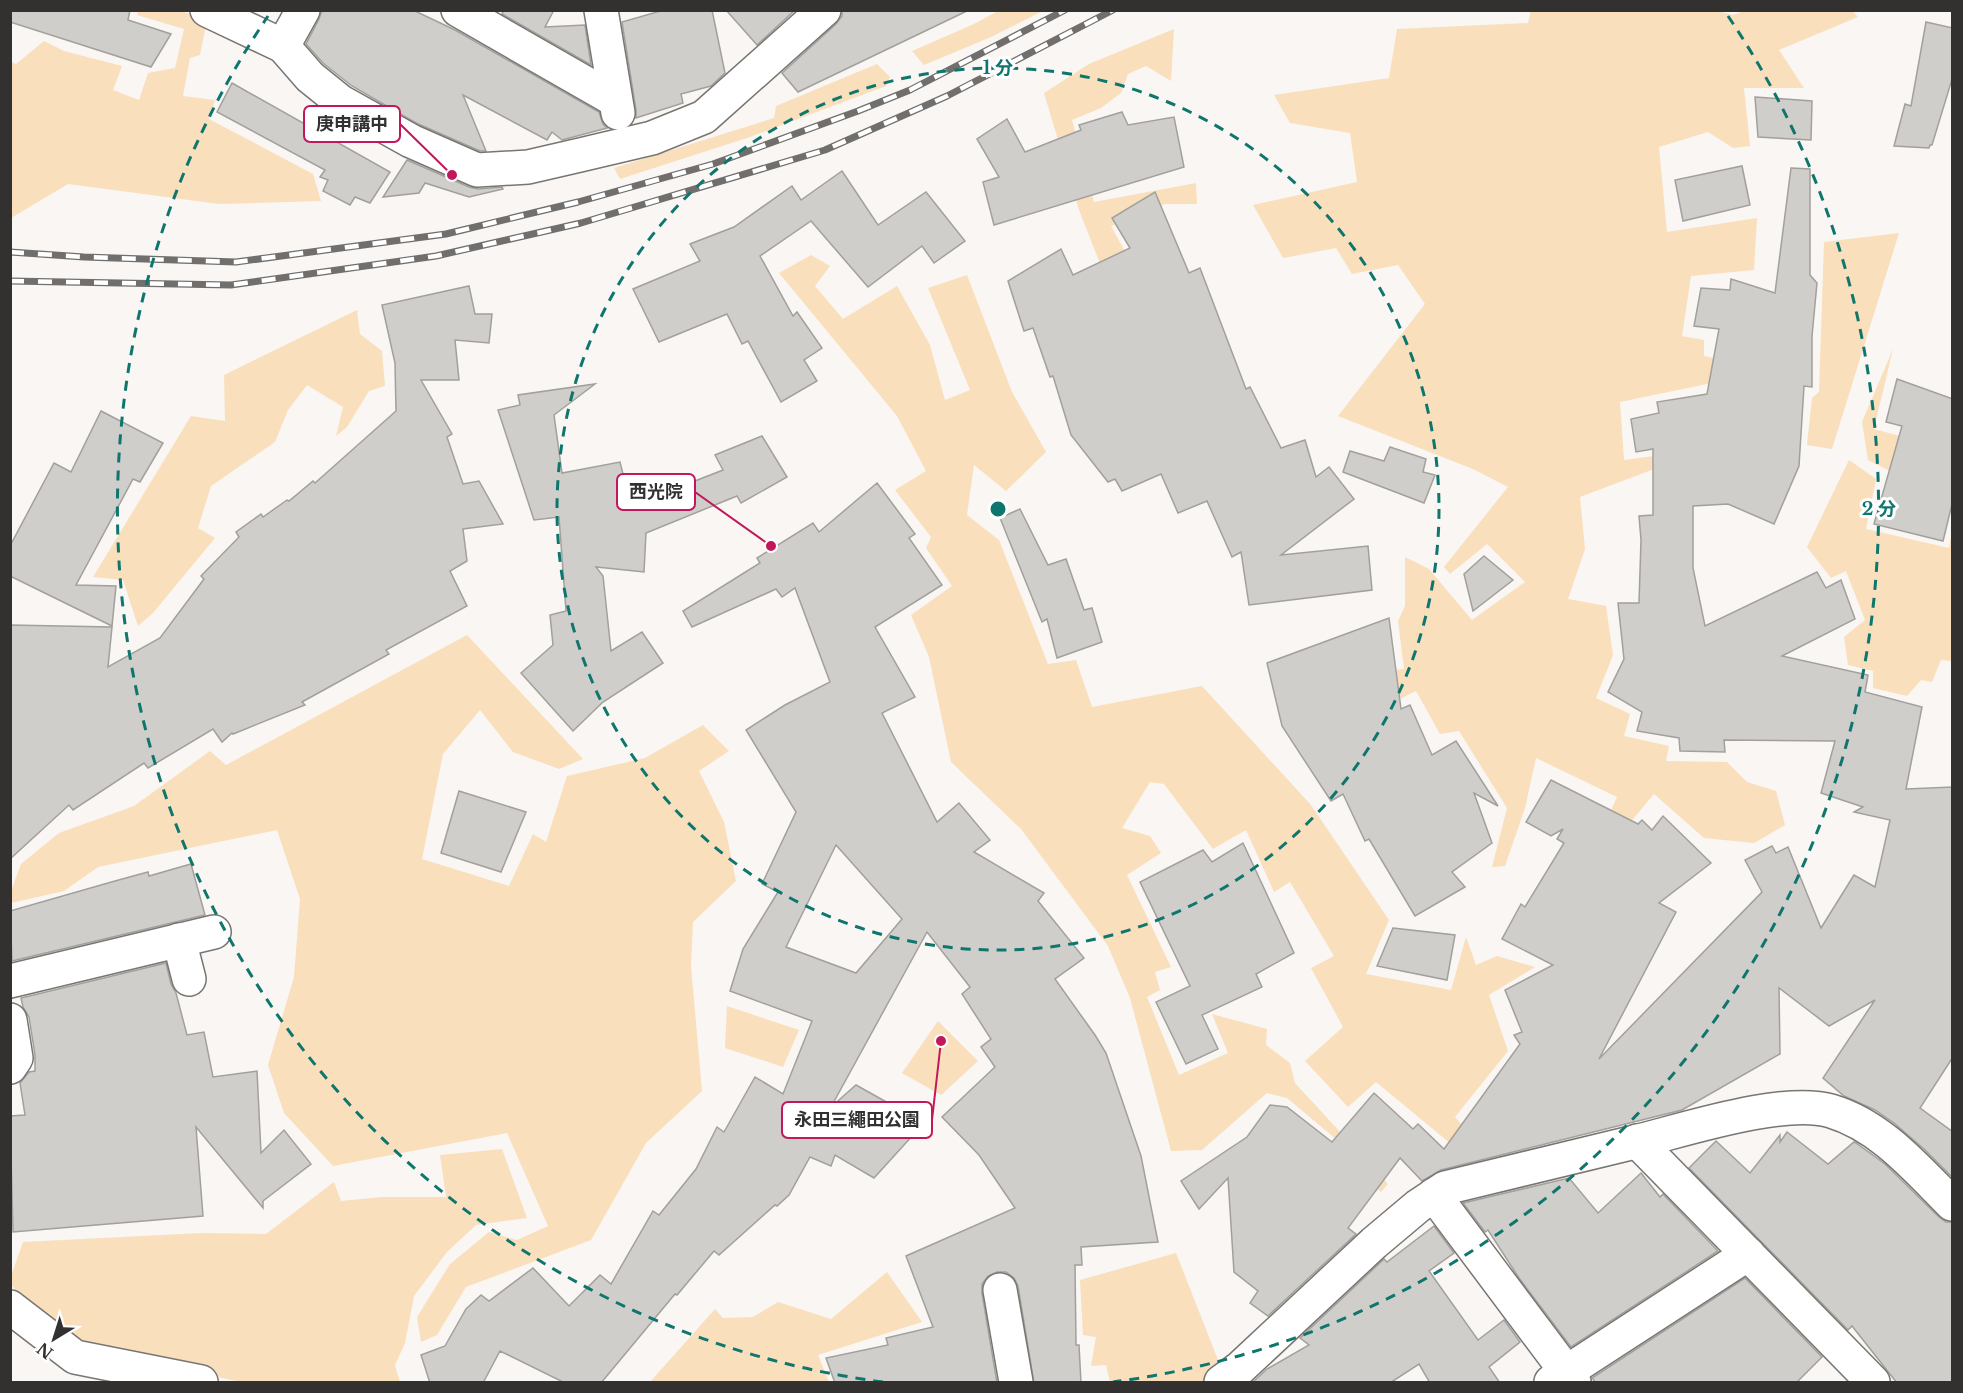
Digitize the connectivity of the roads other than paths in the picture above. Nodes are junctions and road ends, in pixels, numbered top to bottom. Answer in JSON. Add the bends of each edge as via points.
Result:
{"nodes":[{"id":1,"x":207,"y":10,"type":"edge"},
{"id":2,"x":303,"y":10,"type":"edge"},
{"id":3,"x":458,"y":10,"type":"edge"},
{"id":4,"x":601,"y":10,"type":"edge"},
{"id":5,"x":824,"y":10,"type":"edge"},
{"id":6,"x":283,"y":46,"type":"junction"},
{"id":7,"x":615,"y":100,"type":"junction"},
{"id":8,"x":626,"y":144,"type":"junction"},
{"id":9,"x":214,"y":932,"type":"dead end"},
{"id":10,"x":179,"y":940,"type":"junction"},
{"id":11,"x":189,"y":979,"type":"dead end"},
{"id":12,"x":10,"y":981,"type":"edge"},
{"id":13,"x":10,"y":1020,"type":"edge"},
{"id":14,"x":10,"y":1067,"type":"edge"},
{"id":15,"x":1637,"y":1141,"type":"junction"},
{"id":16,"x":1434,"y":1195,"type":"junction"},
{"id":17,"x":1953,"y":1204,"type":"edge"},
{"id":18,"x":1748,"y":1254,"type":"junction"},
{"id":19,"x":1000,"y":1290,"type":"dead end"},
{"id":20,"x":10,"y":1307,"type":"edge"},
{"id":21,"x":1236,"y":1378,"type":"edge"},
{"id":22,"x":1564,"y":1379,"type":"edge"},
{"id":23,"x":201,"y":1383,"type":"edge"},
{"id":24,"x":1016,"y":1383,"type":"edge"},
{"id":25,"x":1873,"y":1383,"type":"edge"}],
"edges":[{"from":1,"to":6,"type":"street"},
{"from":2,"to":6,"type":"street"},
{"from":3,"to":7,"type":"street"},
{"from":4,"to":7,"type":"street"},
{"from":5,"to":8,"type":"street","via":[[704,117]]},
{"from":6,"to":8,"type":"street","via":[[310,77],[341,102],[411,141],[477,170],[528,167]]},
{"from":7,"to":8,"type":"street"},
{"from":9,"to":10,"type":"street"},
{"from":10,"to":11,"type":"street"},
{"from":10,"to":12,"type":"street"},
{"from":13,"to":14,"type":"street","via":[[16,1058]]},
{"from":15,"to":16,"type":"street","via":[[1444,1188]]},
{"from":15,"to":17,"type":"street","via":[[1765,1110],[1829,1111],[1882,1136]]},
{"from":15,"to":18,"type":"street"},
{"from":16,"to":21,"type":"street","via":[[1374,1243]]},
{"from":16,"to":22,"type":"street"},
{"from":18,"to":22,"type":"street"},
{"from":18,"to":25,"type":"street"},
{"from":19,"to":24,"type":"street"},
{"from":20,"to":23,"type":"street","via":[[75,1357]]}]}
